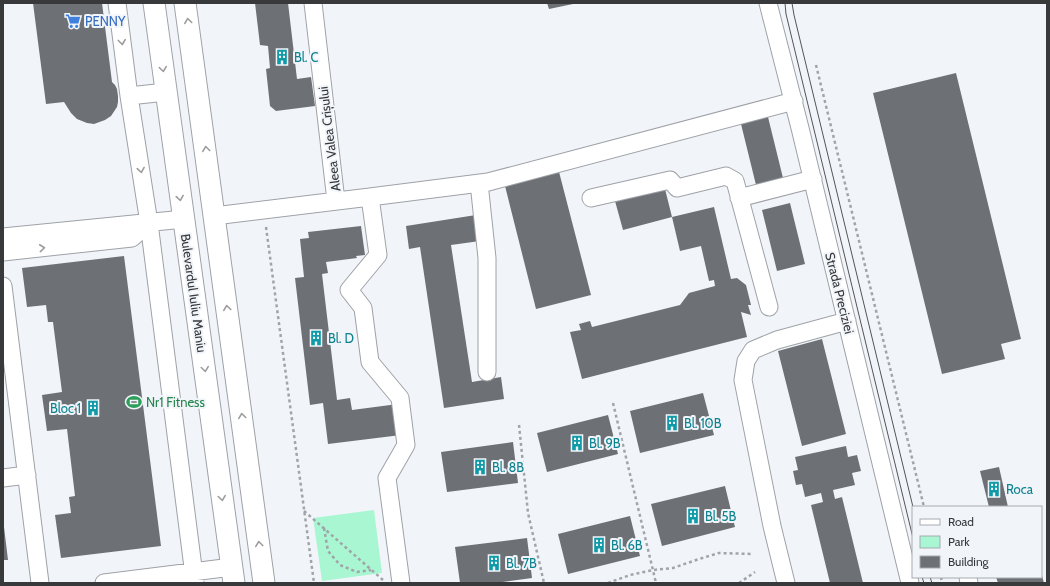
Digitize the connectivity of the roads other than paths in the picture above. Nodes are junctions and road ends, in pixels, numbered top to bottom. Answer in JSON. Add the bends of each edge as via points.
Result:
{"nodes":[{"id":1,"x":117,"y":3,"type":"edge"},
{"id":2,"x":154,"y":3,"type":"edge"},
{"id":3,"x":185,"y":3,"type":"edge"},
{"id":4,"x":313,"y":3,"type":"edge"},
{"id":5,"x":768,"y":3,"type":"edge"},
{"id":6,"x":166,"y":92,"type":"junction"},
{"id":7,"x":129,"y":96,"type":"junction"},
{"id":8,"x":794,"y":101,"type":"junction"},
{"id":9,"x":813,"y":179,"type":"junction"},
{"id":10,"x":479,"y":183,"type":"junction"},
{"id":11,"x":370,"y":197,"type":"junction"},
{"id":12,"x":592,"y":198,"type":"dead end"},
{"id":13,"x":740,"y":198,"type":"junction"},
{"id":14,"x":336,"y":201,"type":"junction"},
{"id":15,"x":214,"y":216,"type":"junction"},
{"id":16,"x":184,"y":219,"type":"junction"},
{"id":17,"x":149,"y":223,"type":"junction"},
{"id":18,"x":3,"y":237,"type":"edge"},
{"id":19,"x":3,"y":252,"type":"edge"},
{"id":20,"x":3,"y":286,"type":"edge"},
{"id":21,"x":769,"y":307,"type":"dead end"},
{"id":22,"x":847,"y":321,"type":"junction"},
{"id":23,"x":487,"y":372,"type":"dead end"},
{"id":24,"x":9,"y":381,"type":"edge"},
{"id":25,"x":27,"y":475,"type":"junction"},
{"id":26,"x":3,"y":478,"type":"edge"},
{"id":27,"x":233,"y":575,"type":"edge"},
{"id":28,"x":194,"y":577,"type":"edge"},
{"id":29,"x":40,"y":583,"type":"edge"},
{"id":30,"x":104,"y":583,"type":"edge"},
{"id":31,"x":264,"y":583,"type":"edge"},
{"id":32,"x":401,"y":583,"type":"edge"},
{"id":33,"x":786,"y":583,"type":"edge"},
{"id":34,"x":910,"y":583,"type":"edge"}],
"edges":[{"from":1,"to":7,"type":"street","one_way":true},
{"from":2,"to":6,"type":"main road","name":"Bulevardul Iuliu Maniu","one_way":true},
{"from":15,"to":3,"type":"main road","one_way":true},
{"from":4,"to":14,"type":"street","name":"Aleea Valea Crișului"},
{"from":5,"to":8,"type":"street","name":"Strada Preciziei"},
{"from":6,"to":7,"type":"street"},
{"from":6,"to":16,"type":"main road","name":"Bulevardul Iuliu Maniu","one_way":true},
{"from":7,"to":17,"type":"street","one_way":true},
{"from":8,"to":9,"type":"street","name":"Strada Preciziei"},
{"from":8,"to":10,"type":"street"},
{"from":9,"to":13,"type":"street"},
{"from":9,"to":22,"type":"street","name":"Strada Preciziei"},
{"from":10,"to":11,"type":"street"},
{"from":10,"to":23,"type":"street","via":[[487,258]]},
{"from":11,"to":14,"type":"street"},
{"from":11,"to":32,"type":"street","via":[[378,255],[350,290],[363,308],[370,362],[400,398],[406,444],[387,478]]},
{"from":12,"to":13,"type":"street","via":[[670,180],[678,188],[726,176],[735,181]]},
{"from":13,"to":21,"type":"street"},
{"from":14,"to":15,"type":"street","name":"Aleea Valea Crișului"},
{"from":31,"to":15,"type":"main road","one_way":true},
{"from":16,"to":17,"type":"street"},
{"from":16,"to":27,"type":"main road","name":"Bulevardul Iuliu Maniu","one_way":true},
{"from":17,"to":18,"type":"street"},
{"from":19,"to":17,"type":"street","one_way":true,"via":[[132,238]]},
{"from":17,"to":28,"type":"street"},
{"from":20,"to":24,"type":"street"},
{"from":22,"to":33,"type":"street","via":[[777,340],[753,350],[746,360],[743,380]]},
{"from":22,"to":34,"type":"street","name":"Strada Preciziei"},
{"from":24,"to":25,"type":"street"},
{"from":25,"to":26,"type":"street"},
{"from":25,"to":29,"type":"street"},
{"from":27,"to":28,"type":"street"},
{"from":28,"to":30,"type":"street"}]}
